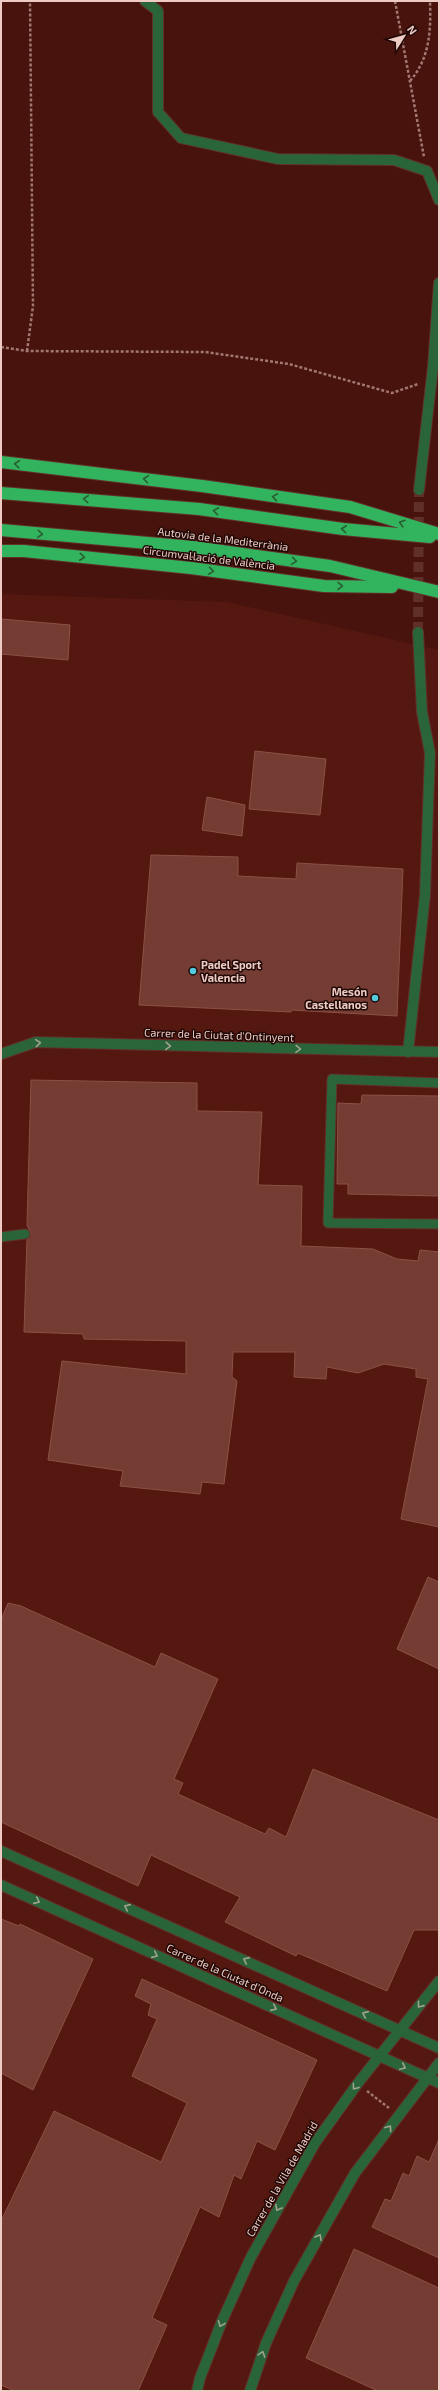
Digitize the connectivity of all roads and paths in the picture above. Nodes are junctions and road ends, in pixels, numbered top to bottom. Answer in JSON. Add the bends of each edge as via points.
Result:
{"nodes":[{"id":1,"x":30,"y":1,"type":"edge"},
{"id":2,"x":145,"y":1,"type":"edge"},
{"id":3,"x":395,"y":1,"type":"edge"},
{"id":4,"x":430,"y":1,"type":"edge"},
{"id":5,"x":410,"y":81,"type":"junction"},
{"id":6,"x":427,"y":171,"type":"junction"},
{"id":7,"x":439,"y":200,"type":"edge"},
{"id":8,"x":439,"y":283,"type":"edge"},
{"id":9,"x":1,"y":347,"type":"edge"},
{"id":10,"x":27,"y":351,"type":"junction"},
{"id":11,"x":432,"y":379,"type":"junction"},
{"id":12,"x":1,"y":462,"type":"edge"},
{"id":13,"x":419,"y":490,"type":"tunnel mouth"},
{"id":14,"x":1,"y":492,"type":"edge"},
{"id":15,"x":1,"y":530,"type":"edge"},
{"id":16,"x":439,"y":534,"type":"edge"},
{"id":17,"x":439,"y":538,"type":"edge"},
{"id":18,"x":1,"y":551,"type":"edge"},
{"id":19,"x":414,"y":588,"type":"junction"},
{"id":20,"x":439,"y":592,"type":"edge"},
{"id":21,"x":418,"y":632,"type":"tunnel mouth"},
{"id":22,"x":408,"y":1052,"type":"junction"},
{"id":23,"x":439,"y":1052,"type":"edge"},
{"id":24,"x":1,"y":1054,"type":"edge"},
{"id":25,"x":439,"y":1082,"type":"edge"},
{"id":26,"x":439,"y":1224,"type":"edge"},
{"id":27,"x":25,"y":1234,"type":"dead end"},
{"id":28,"x":1,"y":1237,"type":"edge"},
{"id":29,"x":1,"y":1851,"type":"edge"},
{"id":30,"x":1,"y":1886,"type":"edge"},
{"id":31,"x":439,"y":1981,"type":"edge"},
{"id":32,"x":400,"y":2030,"type":"junction"},
{"id":33,"x":439,"y":2048,"type":"edge"},
{"id":34,"x":380,"y":2056,"type":"junction"},
{"id":35,"x":439,"y":2063,"type":"edge"},
{"id":36,"x":427,"y":2078,"type":"junction"},
{"id":37,"x":358,"y":2083,"type":"junction"},
{"id":38,"x":439,"y":2083,"type":"edge"},
{"id":39,"x":398,"y":2115,"type":"junction"},
{"id":40,"x":197,"y":2391,"type":"edge"},
{"id":41,"x":250,"y":2391,"type":"edge"}],
"edges":[{"from":1,"to":10,"type":"path","via":[[33,306]]},
{"from":2,"to":6,"type":"street","via":[[158,11],[158,112],[181,138],[278,159],[394,160]]},
{"from":3,"to":5,"type":"path"},
{"from":4,"to":5,"type":"path","via":[[431,33],[420,69]]},
{"from":5,"to":6,"type":"path"},
{"from":6,"to":7,"type":"street"},
{"from":8,"to":11,"type":"street"},
{"from":9,"to":10,"type":"path"},
{"from":10,"to":11,"type":"path","via":[[204,352],[289,364],[392,393]]},
{"from":11,"to":13,"type":"street"},
{"from":16,"to":12,"type":"highway","one_way":true,"via":[[350,508],[202,486]]},
{"from":17,"to":14,"type":"highway","one_way":true,"via":[[343,529],[199,508]]},
{"from":15,"to":19,"type":"highway","name":"Autovia de la Mediterrània","one_way":true,"via":[[194,547],[330,566]]},
{"from":18,"to":19,"type":"highway","name":"Circumval·lació de València","one_way":true,"via":[[24,551],[191,568],[324,586]]},
{"from":19,"to":20,"type":"highway","name":"Autovia de la Mediterrània"},
{"from":21,"to":22,"type":"street","via":[[422,712],[430,752],[425,895]]},
{"from":22,"to":23,"type":"street","name":"Carrer de la Ciutat d'Ontinyent"},
{"from":24,"to":22,"type":"street","name":"Carrer de la Ciutat d'Ontinyent","one_way":true,"via":[[36,1042]]},
{"from":25,"to":26,"type":"lane","via":[[332,1079],[328,1223]]},
{"from":27,"to":28,"type":"lane"},
{"from":32,"to":29,"type":"street","name":"Carrer de la Ciutat d’Onda","one_way":true},
{"from":30,"to":34,"type":"street","name":"Carrer de la Ciutat d’Onda","one_way":true},
{"from":31,"to":32,"type":"street","name":"Carrer de la Vila de Madrid","one_way":true},
{"from":32,"to":33,"type":"street","name":"Carrer de la Ciutat d’Onda"},
{"from":32,"to":34,"type":"street","name":"Carrer de la Vila de Madrid"},
{"from":34,"to":36,"type":"street","name":"Carrer de la Ciutat d’Onda","one_way":true},
{"from":34,"to":37,"type":"street","name":"Carrer de la Vila de Madrid"},
{"from":35,"to":36,"type":"street"},
{"from":36,"to":38,"type":"street","name":"Carrer de la Ciutat d’Onda"},
{"from":36,"to":39,"type":"street"},
{"from":37,"to":39,"type":"path"},
{"from":37,"to":40,"type":"street","name":"Carrer de la Vila de Madrid","one_way":true,"via":[[314,2143],[251,2257],[222,2321]]},
{"from":41,"to":39,"type":"street","one_way":true,"via":[[266,2343],[294,2282],[355,2173]]}]}
